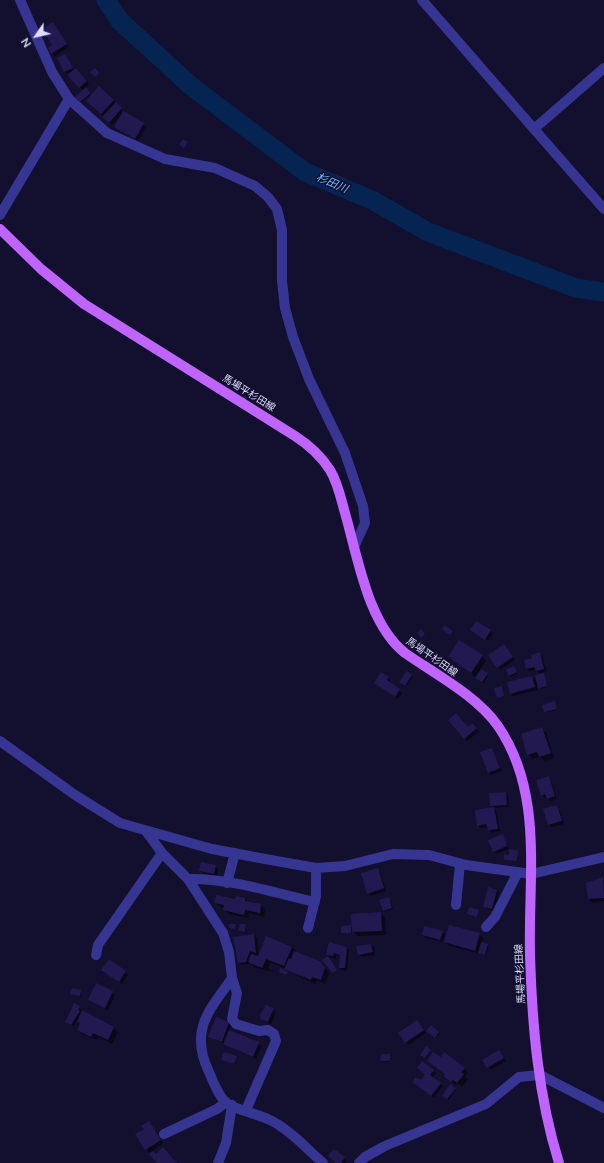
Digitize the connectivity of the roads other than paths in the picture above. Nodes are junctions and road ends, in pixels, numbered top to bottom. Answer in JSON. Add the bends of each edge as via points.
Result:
{"nodes":[{"id":1,"x":20,"y":0,"type":"edge"},
{"id":2,"x":422,"y":0,"type":"edge"},
{"id":3,"x":604,"y":68,"type":"edge"},
{"id":4,"x":69,"y":100,"type":"junction"},
{"id":5,"x":534,"y":128,"type":"junction"},
{"id":6,"x":604,"y":210,"type":"edge"},
{"id":7,"x":0,"y":215,"type":"edge"},
{"id":8,"x":0,"y":229,"type":"edge"},
{"id":9,"x":355,"y":545,"type":"junction"},
{"id":10,"x":0,"y":741,"type":"edge"},
{"id":11,"x":146,"y":831,"type":"junction"},
{"id":12,"x":162,"y":853,"type":"junction"},
{"id":13,"x":235,"y":853,"type":"junction"},
{"id":14,"x":604,"y":857,"type":"edge"},
{"id":15,"x":460,"y":864,"type":"junction"},
{"id":16,"x":316,"y":868,"type":"junction"},
{"id":17,"x":518,"y":872,"type":"junction"},
{"id":18,"x":531,"y":874,"type":"junction"},
{"id":19,"x":188,"y":879,"type":"junction"},
{"id":20,"x":227,"y":883,"type":"junction"},
{"id":21,"x":315,"y":902,"type":"junction"},
{"id":22,"x":456,"y":905,"type":"dead end"},
{"id":23,"x":486,"y":927,"type":"dead end"},
{"id":24,"x":308,"y":928,"type":"dead end"},
{"id":25,"x":96,"y":955,"type":"dead end"},
{"id":26,"x":232,"y":978,"type":"junction"},
{"id":27,"x":540,"y":1075,"type":"junction"},
{"id":28,"x":229,"y":1104,"type":"junction"},
{"id":29,"x":604,"y":1108,"type":"edge"},
{"id":30,"x":246,"y":1110,"type":"junction"},
{"id":31,"x":164,"y":1134,"type":"dead end"},
{"id":32,"x":218,"y":1163,"type":"edge"},
{"id":33,"x":323,"y":1163,"type":"edge"},
{"id":34,"x":359,"y":1163,"type":"edge"},
{"id":35,"x":559,"y":1163,"type":"edge"}],
"edges":[{"from":1,"to":4,"type":"street","via":[[52,72]]},
{"from":2,"to":5,"type":"street"},
{"from":3,"to":5,"type":"street"},
{"from":4,"to":7,"type":"street"},
{"from":4,"to":9,"type":"street","via":[[107,133],[165,158],[215,168],[255,186],[277,209],[282,230],[285,308],[293,337],[309,379],[345,453],[363,506],[365,523]]},
{"from":5,"to":6,"type":"street"},
{"from":8,"to":9,"type":"main road","name":"馬場平杉田線","via":[[84,304],[295,436],[311,449],[334,478]]},
{"from":9,"to":18,"type":"main road","name":"馬場平杉田線","via":[[372,603],[380,623],[391,640],[405,653],[479,705],[497,725],[511,747],[519,767],[529,809]]},
{"from":10,"to":11,"type":"street","via":[[75,795],[120,823]]},
{"from":11,"to":12,"type":"street"},
{"from":11,"to":13,"type":"street"},
{"from":12,"to":19,"type":"street"},
{"from":12,"to":25,"type":"street","via":[[98,945]]},
{"from":13,"to":16,"type":"street"},
{"from":13,"to":20,"type":"street"},
{"from":14,"to":18,"type":"street"},
{"from":15,"to":16,"type":"street","via":[[429,854],[393,854],[345,866]]},
{"from":15,"to":17,"type":"street"},
{"from":15,"to":22,"type":"street"},
{"from":16,"to":21,"type":"street"},
{"from":17,"to":18,"type":"street"},
{"from":17,"to":23,"type":"street","via":[[495,917]]},
{"from":18,"to":27,"type":"main road","name":"馬場平杉田線","via":[[530,954]]},
{"from":19,"to":20,"type":"street"},
{"from":19,"to":26,"type":"street","via":[[223,933],[229,952]]},
{"from":20,"to":21,"type":"street"},
{"from":21,"to":24,"type":"street"},
{"from":26,"to":28,"type":"street","via":[[203,1022],[201,1040],[207,1069]]},
{"from":26,"to":30,"type":"street","via":[[237,993],[232,1019],[236,1024],[259,1031],[268,1030],[276,1038]]},
{"from":27,"to":29,"type":"street"},
{"from":27,"to":34,"type":"street","via":[[519,1077],[486,1104],[384,1146],[365,1156]]},
{"from":27,"to":35,"type":"main road","name":"馬場平杉田線","via":[[544,1107]]},
{"from":28,"to":30,"type":"street"},
{"from":28,"to":31,"type":"street"},
{"from":28,"to":32,"type":"street","via":[[226,1143]]},
{"from":30,"to":33,"type":"street","via":[[269,1119]]}]}
